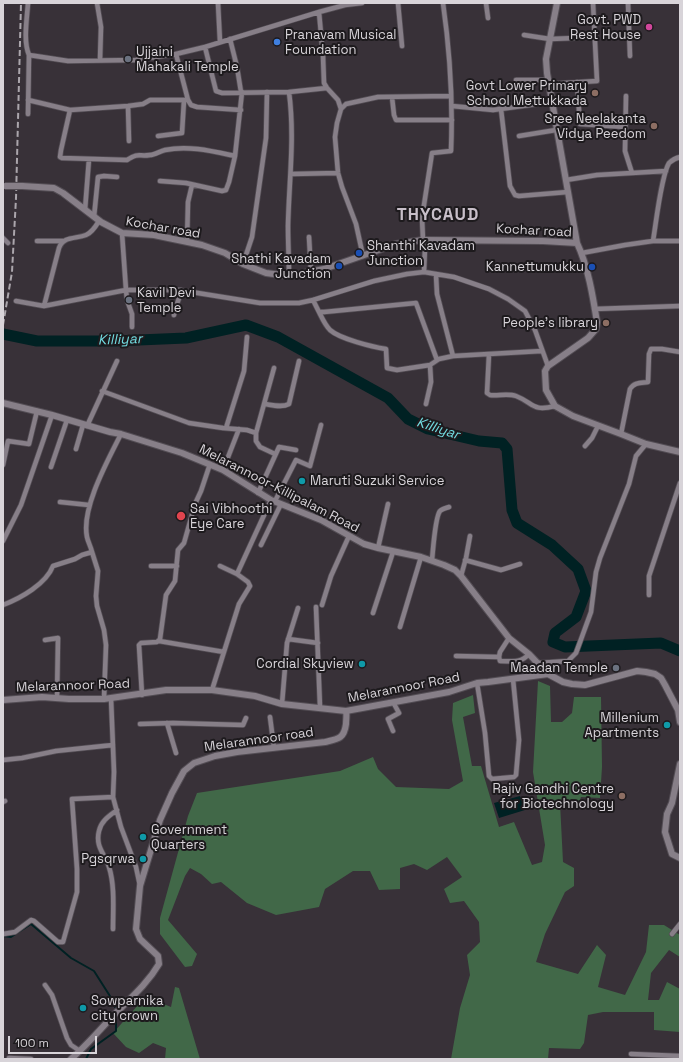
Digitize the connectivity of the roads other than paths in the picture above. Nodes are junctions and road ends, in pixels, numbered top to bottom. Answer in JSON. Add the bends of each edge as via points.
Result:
{"nodes":[{"id":1,"x":28,"y":3,"type":"edge"},
{"id":2,"x":97,"y":3,"type":"edge"},
{"id":3,"x":218,"y":3,"type":"edge"},
{"id":4,"x":362,"y":3,"type":"edge"},
{"id":5,"x":398,"y":3,"type":"edge"},
{"id":6,"x":443,"y":3,"type":"edge"},
{"id":7,"x":486,"y":3,"type":"edge"},
{"id":8,"x":558,"y":3,"type":"edge"},
{"id":9,"x":593,"y":3,"type":"edge"},
{"id":10,"x":628,"y":3,"type":"edge"},
{"id":11,"x":318,"y":12,"type":"junction"},
{"id":12,"x":488,"y":18,"type":"dead end"},
{"id":13,"x":524,"y":35,"type":"dead end"},
{"id":14,"x":576,"y":38,"type":"dead end"},
{"id":15,"x":230,"y":39,"type":"junction"},
{"id":16,"x":550,"y":39,"type":"junction"},
{"id":17,"x":220,"y":42,"type":"junction"},
{"id":18,"x":402,"y":46,"type":"dead end"},
{"id":19,"x":205,"y":47,"type":"junction"},
{"id":20,"x":176,"y":54,"type":"junction"},
{"id":21,"x":29,"y":55,"type":"junction"},
{"id":22,"x":630,"y":56,"type":"dead end"},
{"id":23,"x":100,"y":60,"type":"junction"},
{"id":24,"x":516,"y":80,"type":"dead end"},
{"id":25,"x":548,"y":82,"type":"junction"},
{"id":26,"x":577,"y":82,"type":"junction"},
{"id":27,"x":327,"y":88,"type":"junction"},
{"id":28,"x":242,"y":92,"type":"junction"},
{"id":29,"x":267,"y":92,"type":"junction"},
{"id":30,"x":289,"y":92,"type":"junction"},
{"id":31,"x":452,"y":96,"type":"junction"},
{"id":32,"x":626,"y":96,"type":"dead end"},
{"id":33,"x":392,"y":97,"type":"junction"},
{"id":34,"x":28,"y":100,"type":"junction"},
{"id":35,"x":186,"y":100,"type":"junction"},
{"id":36,"x":552,"y":102,"type":"junction"},
{"id":37,"x":128,"y":106,"type":"junction"},
{"id":38,"x":452,"y":106,"type":"junction"},
{"id":39,"x":341,"y":109,"type":"junction"},
{"id":40,"x":501,"y":109,"type":"junction"},
{"id":41,"x":70,"y":110,"type":"junction"},
{"id":42,"x":241,"y":110,"type":"junction"},
{"id":43,"x":28,"y":114,"type":"dead end"},
{"id":44,"x":452,"y":120,"type":"junction"},
{"id":45,"x":625,"y":127,"type":"junction"},
{"id":46,"x":556,"y":130,"type":"junction"},
{"id":47,"x":158,"y":136,"type":"dead end"},
{"id":48,"x":519,"y":136,"type":"dead end"},
{"id":49,"x":129,"y":141,"type":"dead end"},
{"id":50,"x":235,"y":156,"type":"junction"},
{"id":51,"x":680,"y":157,"type":"edge"},
{"id":52,"x":88,"y":160,"type":"junction"},
{"id":53,"x":666,"y":171,"type":"junction"},
{"id":54,"x":338,"y":173,"type":"junction"},
{"id":55,"x":632,"y":173,"type":"junction"},
{"id":56,"x":291,"y":174,"type":"junction"},
{"id":57,"x":117,"y":177,"type":"dead end"},
{"id":58,"x":566,"y":180,"type":"junction"},
{"id":59,"x":160,"y":181,"type":"dead end"},
{"id":60,"x":192,"y":185,"type":"junction"},
{"id":61,"x":4,"y":186,"type":"edge"},
{"id":62,"x":568,"y":192,"type":"junction"},
{"id":63,"x":85,"y":210,"type":"junction"},
{"id":64,"x":96,"y":219,"type":"junction"},
{"id":65,"x":122,"y":233,"type":"junction"},
{"id":66,"x":309,"y":237,"type":"dead end"},
{"id":67,"x":3,"y":238,"type":"edge"},
{"id":68,"x":423,"y":240,"type":"junction"},
{"id":69,"x":37,"y":241,"type":"dead end"},
{"id":70,"x":63,"y":241,"type":"junction"},
{"id":71,"x":653,"y":241,"type":"junction"},
{"id":72,"x":680,"y":241,"type":"edge"},
{"id":73,"x":187,"y":242,"type":"junction"},
{"id":74,"x":8,"y":243,"type":"dead end"},
{"id":75,"x":576,"y":243,"type":"junction"},
{"id":76,"x":582,"y":254,"type":"junction"},
{"id":77,"x":363,"y":256,"type":"junction"},
{"id":78,"x":243,"y":264,"type":"junction"},
{"id":79,"x":311,"y":272,"type":"junction"},
{"id":80,"x":424,"y":272,"type":"junction"},
{"id":81,"x":436,"y":275,"type":"junction"},
{"id":82,"x":289,"y":276,"type":"junction"},
{"id":83,"x":126,"y":290,"type":"junction"},
{"id":84,"x":181,"y":290,"type":"junction"},
{"id":85,"x":313,"y":300,"type":"junction"},
{"id":86,"x":16,"y":301,"type":"dead end"},
{"id":87,"x":44,"y":306,"type":"junction"},
{"id":88,"x":680,"y":306,"type":"edge"},
{"id":89,"x":594,"y":309,"type":"junction"},
{"id":90,"x":318,"y":312,"type":"junction"},
{"id":91,"x":174,"y":315,"type":"dead end"},
{"id":92,"x":132,"y":327,"type":"dead end"},
{"id":93,"x":247,"y":337,"type":"dead end"},
{"id":94,"x":542,"y":351,"type":"junction"},
{"id":95,"x":680,"y":352,"type":"edge"},
{"id":96,"x":489,"y":354,"type":"junction"},
{"id":97,"x":453,"y":356,"type":"junction"},
{"id":98,"x":436,"y":360,"type":"junction"},
{"id":99,"x":117,"y":361,"type":"dead end"},
{"id":100,"x":300,"y":361,"type":"dead end"},
{"id":101,"x":430,"y":365,"type":"junction"},
{"id":102,"x":548,"y":366,"type":"junction"},
{"id":103,"x":274,"y":368,"type":"dead end"},
{"id":104,"x":102,"y":391,"type":"junction"},
{"id":105,"x":3,"y":403,"type":"edge"},
{"id":106,"x":265,"y":404,"type":"junction"},
{"id":107,"x":426,"y":404,"type":"dead end"},
{"id":108,"x":555,"y":406,"type":"junction"},
{"id":109,"x":37,"y":411,"type":"junction"},
{"id":110,"x":52,"y":415,"type":"junction"},
{"id":111,"x":67,"y":420,"type":"junction"},
{"id":112,"x":85,"y":425,"type":"junction"},
{"id":113,"x":321,"y":425,"type":"dead end"},
{"id":114,"x":598,"y":426,"type":"junction"},
{"id":115,"x":226,"y":428,"type":"junction"},
{"id":116,"x":239,"y":429,"type":"junction"},
{"id":117,"x":256,"y":433,"type":"junction"},
{"id":118,"x":121,"y":434,"type":"junction"},
{"id":119,"x":620,"y":434,"type":"junction"},
{"id":120,"x":646,"y":444,"type":"junction"},
{"id":121,"x":585,"y":446,"type":"dead end"},
{"id":122,"x":76,"y":449,"type":"dead end"},
{"id":123,"x":296,"y":450,"type":"dead end"},
{"id":124,"x":680,"y":452,"type":"edge"},
{"id":125,"x":275,"y":454,"type":"junction"},
{"id":126,"x":210,"y":464,"type":"junction"},
{"id":127,"x":3,"y":466,"type":"edge"},
{"id":128,"x":51,"y":467,"type":"dead end"},
{"id":129,"x":224,"y":470,"type":"junction"},
{"id":130,"x":680,"y":483,"type":"edge"},
{"id":131,"x":258,"y":493,"type":"junction"},
{"id":132,"x":276,"y":501,"type":"junction"},
{"id":133,"x":60,"y":502,"type":"dead end"},
{"id":134,"x":388,"y":504,"type":"dead end"},
{"id":135,"x":89,"y":505,"type":"junction"},
{"id":136,"x":449,"y":507,"type":"dead end"},
{"id":137,"x":349,"y":536,"type":"junction"},
{"id":138,"x":470,"y":536,"type":"dead end"},
{"id":139,"x":3,"y":542,"type":"edge"},
{"id":140,"x":261,"y":545,"type":"dead end"},
{"id":141,"x":378,"y":548,"type":"junction"},
{"id":142,"x":92,"y":552,"type":"junction"},
{"id":143,"x":393,"y":552,"type":"junction"},
{"id":144,"x":421,"y":557,"type":"junction"},
{"id":145,"x":432,"y":560,"type":"junction"},
{"id":146,"x":465,"y":560,"type":"junction"},
{"id":147,"x":520,"y":564,"type":"dead end"},
{"id":148,"x":151,"y":566,"type":"dead end"},
{"id":149,"x":177,"y":566,"type":"junction"},
{"id":150,"x":220,"y":566,"type":"dead end"},
{"id":151,"x":237,"y":574,"type":"junction"},
{"id":152,"x":461,"y":576,"type":"junction"},
{"id":153,"x":649,"y":594,"type":"dead end"},
{"id":154,"x":3,"y":605,"type":"edge"},
{"id":155,"x":322,"y":606,"type":"dead end"},
{"id":156,"x":316,"y":607,"type":"dead end"},
{"id":157,"x":298,"y":608,"type":"dead end"},
{"id":158,"x":373,"y":613,"type":"dead end"},
{"id":159,"x":400,"y":627,"type":"dead end"},
{"id":160,"x":509,"y":638,"type":"junction"},
{"id":161,"x":288,"y":639,"type":"junction"},
{"id":162,"x":45,"y":640,"type":"dead end"},
{"id":163,"x":159,"y":641,"type":"junction"},
{"id":164,"x":318,"y":643,"type":"junction"},
{"id":165,"x":224,"y":652,"type":"junction"},
{"id":166,"x":529,"y":654,"type":"junction"},
{"id":167,"x":456,"y":656,"type":"dead end"},
{"id":168,"x":499,"y":657,"type":"junction"},
{"id":169,"x":538,"y":663,"type":"junction"},
{"id":170,"x":548,"y":674,"type":"junction"},
{"id":171,"x":513,"y":679,"type":"junction"},
{"id":172,"x":477,"y":683,"type":"junction"},
{"id":173,"x":212,"y":690,"type":"junction"},
{"id":174,"x":142,"y":695,"type":"junction"},
{"id":175,"x":57,"y":698,"type":"junction"},
{"id":176,"x":107,"y":699,"type":"junction"},
{"id":177,"x":3,"y":700,"type":"edge"},
{"id":178,"x":393,"y":702,"type":"junction"},
{"id":179,"x":282,"y":704,"type":"junction"},
{"id":180,"x":320,"y":707,"type":"junction"},
{"id":181,"x":346,"y":711,"type":"junction"},
{"id":182,"x":270,"y":717,"type":"dead end"},
{"id":183,"x":246,"y":718,"type":"dead end"},
{"id":184,"x":680,"y":722,"type":"edge"},
{"id":185,"x":167,"y":723,"type":"junction"},
{"id":186,"x":140,"y":724,"type":"dead end"},
{"id":187,"x":393,"y":731,"type":"dead end"},
{"id":188,"x":113,"y":745,"type":"junction"},
{"id":189,"x":274,"y":748,"type":"junction"},
{"id":190,"x":176,"y":753,"type":"dead end"},
{"id":191,"x":3,"y":760,"type":"edge"},
{"id":192,"x":680,"y":764,"type":"edge"},
{"id":193,"x":679,"y":771,"type":"edge"},
{"id":194,"x":113,"y":796,"type":"junction"},
{"id":195,"x":117,"y":810,"type":"junction"},
{"id":196,"x":680,"y":858,"type":"edge"},
{"id":197,"x":140,"y":886,"type":"junction"},
{"id":198,"x":680,"y":924,"type":"edge"},
{"id":199,"x":113,"y":929,"type":"dead end"},
{"id":200,"x":3,"y":934,"type":"edge"},
{"id":201,"x":672,"y":934,"type":"dead end"},
{"id":202,"x":45,"y":985,"type":"dead end"},
{"id":203,"x":80,"y":1051,"type":"junction"},
{"id":204,"x":630,"y":1054,"type":"dead end"},
{"id":205,"x":680,"y":1056,"type":"edge"},
{"id":206,"x":10,"y":1058,"type":"dead end"},
{"id":207,"x":31,"y":1059,"type":"edge"},
{"id":208,"x":72,"y":1059,"type":"edge"}],
"edges":[{"from":1,"to":21,"type":"street","via":[[26,36]]},
{"from":2,"to":23,"type":"street","via":[[101,27]]},
{"from":3,"to":17,"type":"street"},
{"from":4,"to":11,"type":"street"},
{"from":5,"to":18,"type":"street"},
{"from":6,"to":31,"type":"street"},
{"from":7,"to":12,"type":"street"},
{"from":8,"to":16,"type":"street"},
{"from":9,"to":26,"type":"street","via":[[597,81]]},
{"from":10,"to":22,"type":"street"},
{"from":11,"to":15,"type":"street"},
{"from":11,"to":27,"type":"street","via":[[324,83]]},
{"from":13,"to":16,"type":"street"},
{"from":14,"to":16,"type":"street"},
{"from":15,"to":17,"type":"street"},
{"from":15,"to":28,"type":"street"},
{"from":16,"to":25,"type":"street","via":[[546,59]]},
{"from":17,"to":19,"type":"street"},
{"from":19,"to":20,"type":"street"},
{"from":19,"to":28,"type":"street","via":[[216,91]]},
{"from":20,"to":23,"type":"street","via":[[136,60]]},
{"from":20,"to":35,"type":"street"},
{"from":21,"to":23,"type":"street","via":[[68,61]]},
{"from":21,"to":34,"type":"street"},
{"from":24,"to":25,"type":"street"},
{"from":25,"to":26,"type":"street"},
{"from":25,"to":36,"type":"street"},
{"from":26,"to":45,"type":"street","via":[[580,124]]},
{"from":27,"to":30,"type":"street"},
{"from":27,"to":39,"type":"street","via":[[338,100]]},
{"from":28,"to":29,"type":"street"},
{"from":28,"to":42,"type":"street"},
{"from":29,"to":30,"type":"street"},
{"from":29,"to":78,"type":"street","via":[[266,138],[252,237]]},
{"from":30,"to":56,"type":"street","via":[[292,115]]},
{"from":31,"to":33,"type":"street"},
{"from":31,"to":38,"type":"street"},
{"from":32,"to":45,"type":"street"},
{"from":33,"to":39,"type":"street","via":[[352,102]]},
{"from":33,"to":44,"type":"street","via":[[396,120]]},
{"from":34,"to":41,"type":"street"},
{"from":34,"to":43,"type":"street"},
{"from":35,"to":37,"type":"street","via":[[150,100],[143,104]]},
{"from":35,"to":42,"type":"street","via":[[197,107]]},
{"from":35,"to":47,"type":"street","via":[[182,133]]},
{"from":36,"to":40,"type":"street"},
{"from":36,"to":46,"type":"street"},
{"from":37,"to":41,"type":"street"},
{"from":37,"to":49,"type":"street"},
{"from":38,"to":40,"type":"street"},
{"from":38,"to":44,"type":"street"},
{"from":39,"to":54,"type":"street","via":[[335,137]]},
{"from":40,"to":62,"type":"street","via":[[510,186],[515,195]]},
{"from":41,"to":52,"type":"street","via":[[60,157]]},
{"from":42,"to":50,"type":"street"},
{"from":44,"to":68,"type":"street","via":[[451,151],[432,153],[422,218]]},
{"from":45,"to":55,"type":"street","via":[[625,151]]},
{"from":46,"to":48,"type":"street"},
{"from":46,"to":58,"type":"street"},
{"from":50,"to":52,"type":"street","via":[[205,150],[181,149],[136,155],[127,160]]},
{"from":50,"to":60,"type":"street","via":[[226,190]]},
{"from":51,"to":53,"type":"street","via":[[671,161]]},
{"from":52,"to":63,"type":"street"},
{"from":53,"to":55,"type":"street"},
{"from":53,"to":71,"type":"street"},
{"from":54,"to":56,"type":"street"},
{"from":54,"to":77,"type":"street","via":[[356,224]]},
{"from":55,"to":58,"type":"street"},
{"from":56,"to":82,"type":"street"},
{"from":57,"to":64,"type":"street","via":[[98,177]]},
{"from":58,"to":62,"type":"street"},
{"from":59,"to":60,"type":"street"},
{"from":60,"to":73,"type":"street","via":[[188,202]]},
{"from":61,"to":63,"type":"street","name":"Kochar road","bridge":true,"via":[[54,188]]},
{"from":62,"to":75,"type":"street"},
{"from":63,"to":64,"type":"street","name":"Kochar road"},
{"from":64,"to":65,"type":"street","name":"Kochar road"},
{"from":64,"to":70,"type":"street","via":[[87,235]]},
{"from":65,"to":73,"type":"street","name":"Kochar road","via":[[154,235]]},
{"from":65,"to":83,"type":"street"},
{"from":66,"to":79,"type":"street"},
{"from":67,"to":74,"type":"street"},
{"from":68,"to":75,"type":"street","name":"Kochar road"},
{"from":68,"to":77,"type":"street","name":"Kochar road","via":[[396,244]]},
{"from":68,"to":80,"type":"street"},
{"from":69,"to":70,"type":"street"},
{"from":70,"to":87,"type":"street"},
{"from":71,"to":72,"type":"street"},
{"from":71,"to":76,"type":"street"},
{"from":73,"to":78,"type":"street","name":"Kochar road","via":[[225,254]]},
{"from":75,"to":76,"type":"street","name":"Kochar road"},
{"from":76,"to":89,"type":"street","name":"Kochar road"},
{"from":77,"to":79,"type":"street","name":"Kochar road"},
{"from":78,"to":82,"type":"street","name":"Kochar road","via":[[266,273]]},
{"from":79,"to":82,"type":"street","name":"Kochar road"},
{"from":80,"to":81,"type":"street"},
{"from":80,"to":85,"type":"street","via":[[374,281]]},
{"from":81,"to":94,"type":"street","via":[[454,277],[489,289],[525,311]]},
{"from":81,"to":97,"type":"street","via":[[437,294]]},
{"from":83,"to":84,"type":"street"},
{"from":83,"to":87,"type":"street"},
{"from":83,"to":92,"type":"street","via":[[132,314]]},
{"from":84,"to":85,"type":"street","via":[[260,303],[298,303]]},
{"from":84,"to":91,"type":"street"},
{"from":85,"to":90,"type":"street"},
{"from":86,"to":87,"type":"street"},
{"from":88,"to":89,"type":"street"},
{"from":89,"to":102,"type":"street","name":"Kochar road","via":[[597,322],[593,333]]},
{"from":90,"to":98,"type":"street","via":[[416,303]]},
{"from":90,"to":101,"type":"street","via":[[334,333],[386,349],[387,368],[397,370]]},
{"from":93,"to":115,"type":"street","via":[[244,371]]},
{"from":94,"to":96,"type":"street"},
{"from":94,"to":102,"type":"street"},
{"from":95,"to":119,"type":"street","via":[[662,349],[652,350],[649,354],[648,382],[632,385]]},
{"from":96,"to":97,"type":"street"},
{"from":96,"to":108,"type":"street","via":[[487,394],[516,396],[540,408]]},
{"from":97,"to":98,"type":"street"},
{"from":98,"to":101,"type":"street"},
{"from":99,"to":104,"type":"street"},
{"from":100,"to":106,"type":"street","via":[[289,404]]},
{"from":101,"to":107,"type":"street","via":[[431,382]]},
{"from":102,"to":108,"type":"street","via":[[545,371],[546,390]]},
{"from":103,"to":106,"type":"street"},
{"from":104,"to":112,"type":"street"},
{"from":104,"to":115,"type":"street","via":[[189,423]]},
{"from":105,"to":109,"type":"street","name":"Melarannoor-Killipalam Road"},
{"from":106,"to":117,"type":"street"},
{"from":108,"to":114,"type":"street"},
{"from":109,"to":110,"type":"street","name":"Melarannoor-Killipalam Road"},
{"from":109,"to":127,"type":"street","via":[[29,444],[8,441]]},
{"from":110,"to":111,"type":"street","name":"Melarannoor-Killipalam Road"},
{"from":110,"to":139,"type":"street","via":[[21,505]]},
{"from":111,"to":112,"type":"street","name":"Melarannoor-Killipalam Road"},
{"from":111,"to":128,"type":"street"},
{"from":112,"to":118,"type":"street","name":"Melarannoor-Killipalam Road"},
{"from":112,"to":122,"type":"street"},
{"from":113,"to":132,"type":"street","via":[[310,466],[296,460]]},
{"from":114,"to":119,"type":"street"},
{"from":114,"to":121,"type":"street"},
{"from":115,"to":116,"type":"street"},
{"from":116,"to":117,"type":"street"},
{"from":116,"to":129,"type":"street"},
{"from":117,"to":125,"type":"street","via":[[257,444]]},
{"from":118,"to":126,"type":"street","name":"Melarannoor-Killipalam Road"},
{"from":118,"to":135,"type":"street"},
{"from":119,"to":120,"type":"street"},
{"from":120,"to":124,"type":"street"},
{"from":120,"to":169,"type":"street","via":[[636,456],[629,484],[600,558],[592,612],[576,653],[568,661]]},
{"from":123,"to":125,"type":"street","via":[[280,447]]},
{"from":125,"to":131,"type":"street"},
{"from":126,"to":129,"type":"street","name":"Melarannoor-Killipalam Road"},
{"from":126,"to":149,"type":"street","via":[[184,543],[178,550]]},
{"from":129,"to":131,"type":"street","name":"Melarannoor-Killipalam Road"},
{"from":130,"to":153,"type":"street","via":[[649,576]]},
{"from":131,"to":132,"type":"street","name":"Melarannoor-Killipalam Road"},
{"from":132,"to":137,"type":"street","name":"Melarannoor-Killipalam Road","via":[[321,520]]},
{"from":132,"to":140,"type":"street"},
{"from":132,"to":151,"type":"street"},
{"from":133,"to":135,"type":"street"},
{"from":134,"to":141,"type":"street"},
{"from":135,"to":142,"type":"street","via":[[87,536]]},
{"from":136,"to":145,"type":"street","via":[[439,513]]},
{"from":137,"to":141,"type":"street","name":"Melarannoor-Killipalam Road"},
{"from":137,"to":155,"type":"street","via":[[331,576]]},
{"from":138,"to":146,"type":"street"},
{"from":141,"to":143,"type":"street","name":"Melarannoor-Killipalam Road"},
{"from":142,"to":154,"type":"street","via":[[53,566],[50,573],[27,593]]},
{"from":142,"to":176,"type":"street","via":[[98,571],[97,606],[106,645]]},
{"from":143,"to":144,"type":"street","name":"Melarannoor-Killipalam Road"},
{"from":143,"to":158,"type":"street"},
{"from":144,"to":145,"type":"street","name":"Melarannoor-Killipalam Road"},
{"from":144,"to":159,"type":"street"},
{"from":145,"to":152,"type":"street","name":"Melarannoor-Killipalam Road","via":[[455,570]]},
{"from":146,"to":147,"type":"street","via":[[501,570]]},
{"from":146,"to":152,"type":"street"},
{"from":148,"to":149,"type":"street"},
{"from":149,"to":163,"type":"street","via":[[175,581],[166,595]]},
{"from":150,"to":151,"type":"street"},
{"from":151,"to":165,"type":"street","via":[[250,586],[238,604]]},
{"from":152,"to":160,"type":"street","name":"Melarannoor-Killipalam Road"},
{"from":156,"to":164,"type":"street"},
{"from":157,"to":161,"type":"street"},
{"from":160,"to":166,"type":"street","name":"Melarannoor-Killipalam Road"},
{"from":160,"to":168,"type":"street"},
{"from":161,"to":164,"type":"street"},
{"from":161,"to":179,"type":"street"},
{"from":162,"to":175,"type":"street","via":[[58,638]]},
{"from":163,"to":165,"type":"street"},
{"from":163,"to":174,"type":"street","via":[[139,645]]},
{"from":164,"to":180,"type":"street"},
{"from":165,"to":173,"type":"street"},
{"from":166,"to":168,"type":"street","via":[[520,661],[500,661]]},
{"from":166,"to":169,"type":"street","name":"Melarannoor-Killipalam Road"},
{"from":167,"to":168,"type":"street"},
{"from":169,"to":170,"type":"street","name":"Melarannoor-Killipalam Road"},
{"from":170,"to":171,"type":"street","name":"Melarannoor Road"},
{"from":170,"to":184,"type":"street","via":[[563,682],[585,685],[637,671],[655,674],[666,685],[678,710]]},
{"from":171,"to":172,"type":"street","name":"Melarannoor Road"},
{"from":171,"to":172,"type":"street","via":[[519,740],[514,777],[492,779],[489,776]]},
{"from":172,"to":178,"type":"street","name":"Melarannoor Road","via":[[448,692]]},
{"from":173,"to":174,"type":"street","name":"Melarannoor Road","via":[[166,690]]},
{"from":173,"to":179,"type":"street","name":"Melarannoor Road","via":[[255,696]]},
{"from":174,"to":176,"type":"street","name":"Melarannoor Road"},
{"from":175,"to":176,"type":"street","name":"Melarannoor Road"},
{"from":175,"to":177,"type":"street","name":"Melarannoor Road"},
{"from":176,"to":188,"type":"street"},
{"from":178,"to":181,"type":"street","name":"Melarannoor Road"},
{"from":178,"to":187,"type":"street","via":[[399,713],[388,719]]},
{"from":179,"to":180,"type":"street","name":"Melarannoor Road"},
{"from":180,"to":181,"type":"street","name":"Melarannoor Road"},
{"from":181,"to":189,"type":"street","name":"Melarannoor road","via":[[345,732],[342,736],[325,742]]},
{"from":182,"to":189,"type":"street"},
{"from":183,"to":185,"type":"street","via":[[243,725]]},
{"from":185,"to":186,"type":"street"},
{"from":185,"to":190,"type":"street"},
{"from":188,"to":191,"type":"street"},
{"from":188,"to":194,"type":"street"},
{"from":189,"to":197,"type":"street","name":"Melarannoor road","via":[[215,756],[194,763],[184,770],[160,820]]},
{"from":192,"to":193,"type":"street"},
{"from":193,"to":196,"type":"street","via":[[667,814],[665,832],[672,854]]},
{"from":194,"to":195,"type":"street"},
{"from":194,"to":200,"type":"street","via":[[72,799],[77,892],[63,942],[58,942],[31,920],[15,932]]},
{"from":195,"to":197,"type":"street"},
{"from":195,"to":199,"type":"street","via":[[103,821],[98,838],[112,885]]},
{"from":197,"to":203,"type":"street","name":"Melarannoor road","via":[[136,929],[140,939],[158,956],[159,964],[140,989]]},
{"from":198,"to":201,"type":"street"},
{"from":202,"to":203,"type":"street","via":[[52,995],[67,1038],[71,1045]]},
{"from":203,"to":208,"type":"street","name":"Melarannoor road"},
{"from":204,"to":205,"type":"street"},
{"from":206,"to":207,"type":"street"}]}
